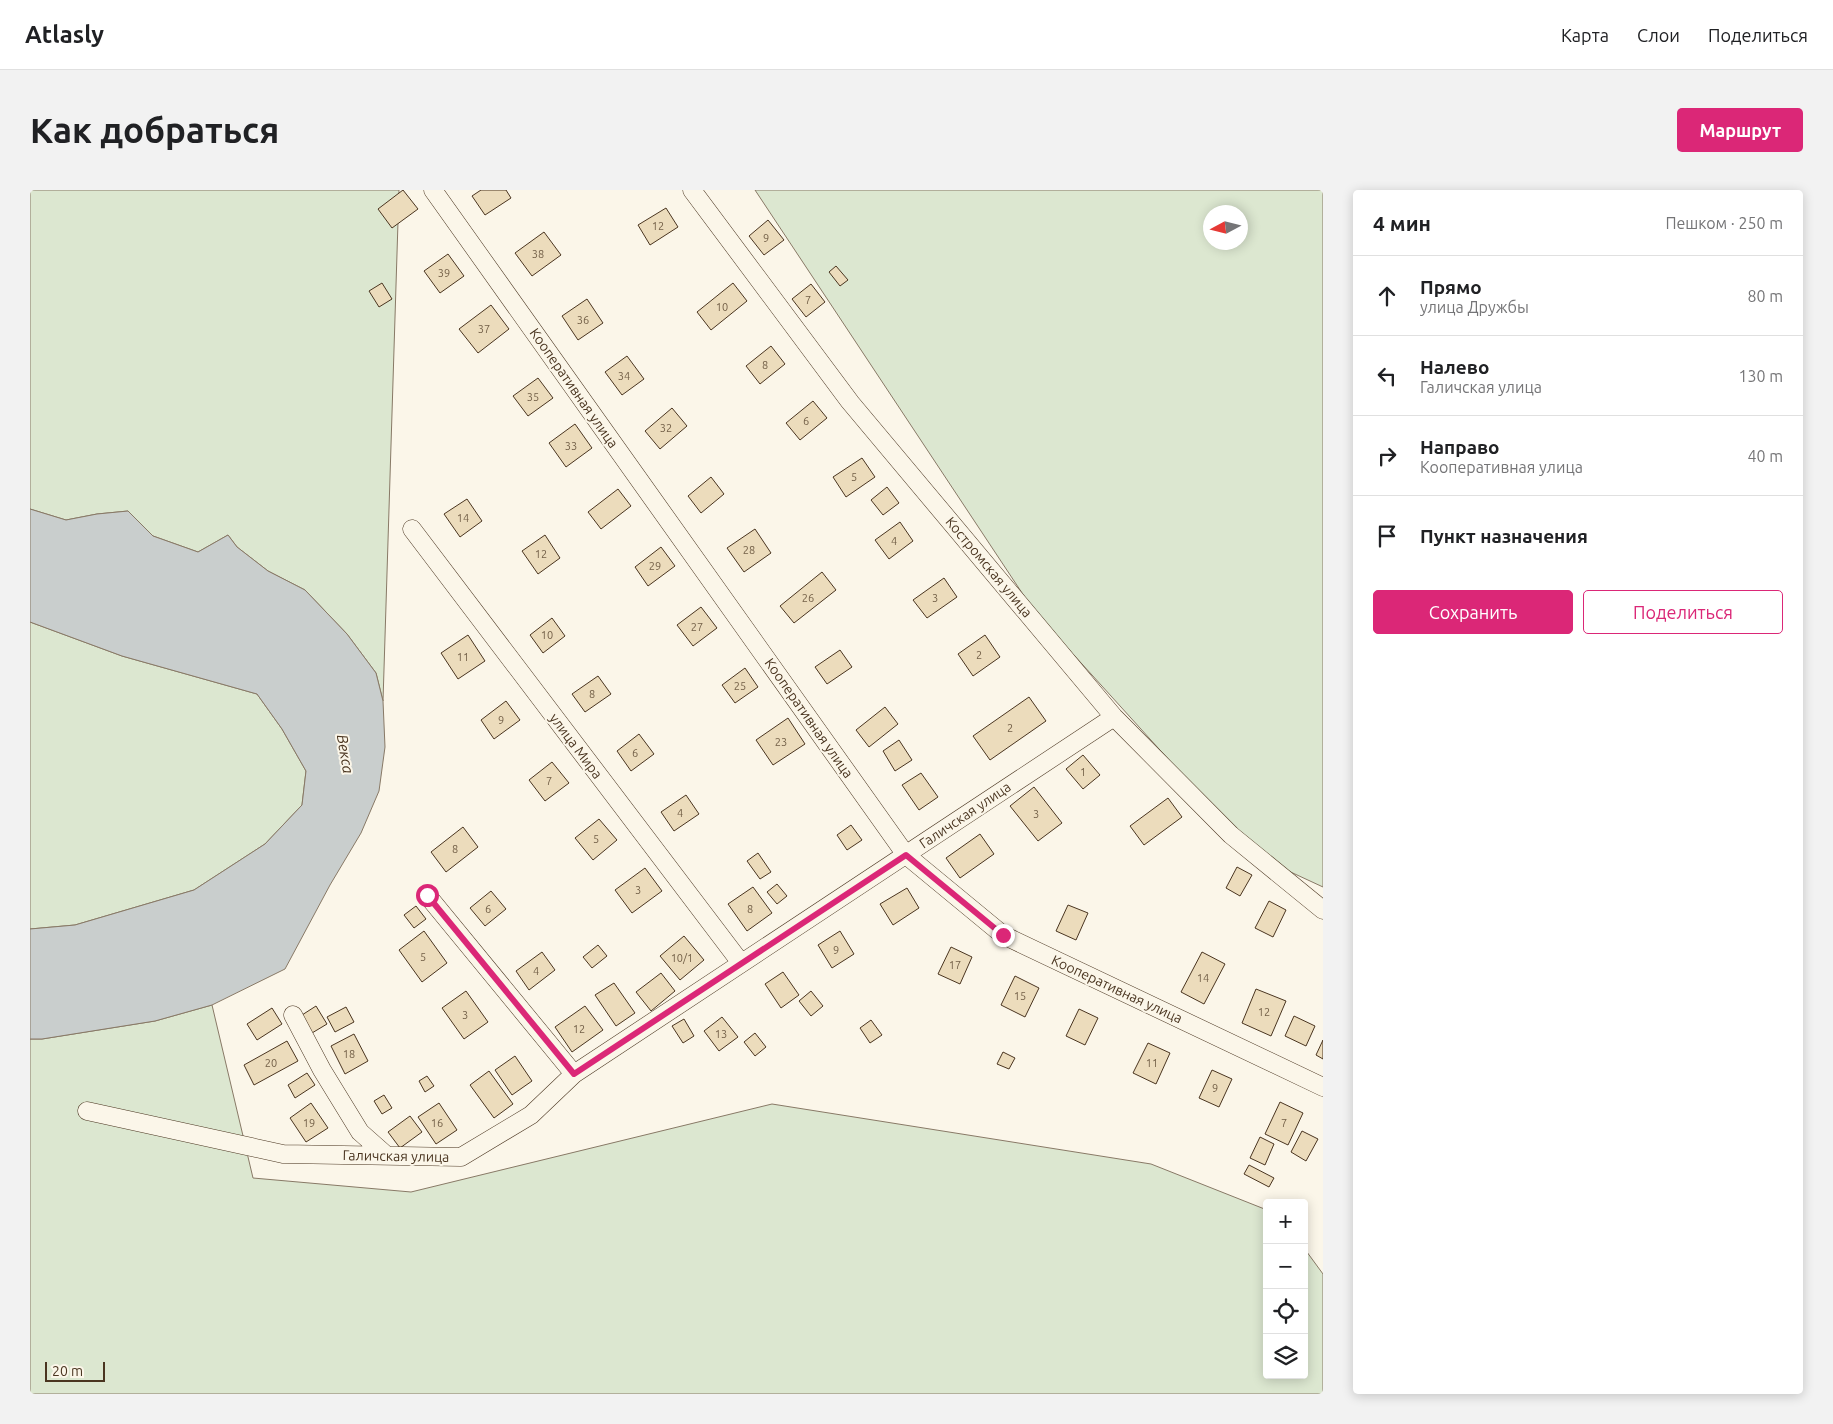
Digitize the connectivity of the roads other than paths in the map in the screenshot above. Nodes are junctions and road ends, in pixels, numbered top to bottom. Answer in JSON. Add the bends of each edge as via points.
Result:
{"nodes":[{"id":1,"x":433,"y":190,"type":"edge"},
{"id":2,"x":692,"y":190,"type":"edge"},
{"id":3,"x":412,"y":528,"type":"dead end"},
{"id":4,"x":1114,"y":717,"type":"junction"},
{"id":5,"x":906,"y":855,"type":"junction"},
{"id":6,"x":427,"y":895,"type":"dead end"},
{"id":7,"x":1323,"y":910,"type":"edge"},
{"id":8,"x":741,"y":963,"type":"junction"},
{"id":9,"x":293,"y":1015,"type":"dead end"},
{"id":10,"x":574,"y":1074,"type":"junction"},
{"id":11,"x":1323,"y":1087,"type":"edge"},
{"id":12,"x":87,"y":1111,"type":"dead end"},
{"id":13,"x":386,"y":1155,"type":"junction"}],
"edges":[{"from":1,"to":5,"type":"street","name":"Кооперативная улица"},
{"from":2,"to":4,"type":"street","name":"Костромская улица","via":[[850,402]]},
{"from":3,"to":8,"type":"street","name":"улица Мира"},
{"from":4,"to":5,"type":"street","name":"Галичская улица"},
{"from":4,"to":7,"type":"street","name":"Костромская улица","via":[[1231,835]]},
{"from":5,"to":8,"type":"street","name":"Галичская улица"},
{"from":5,"to":11,"type":"street","name":"Кооперативная улица","via":[[1003,935]]},
{"from":6,"to":10,"type":"street"},
{"from":8,"to":10,"type":"street","name":"Галичская улица"},
{"from":9,"to":13,"type":"street","via":[[360,1132]]},
{"from":10,"to":13,"type":"street","name":"Галичская улица","via":[[531,1115],[460,1157]]},
{"from":12,"to":13,"type":"street","name":"Галичская улица","via":[[283,1154]]}]}
